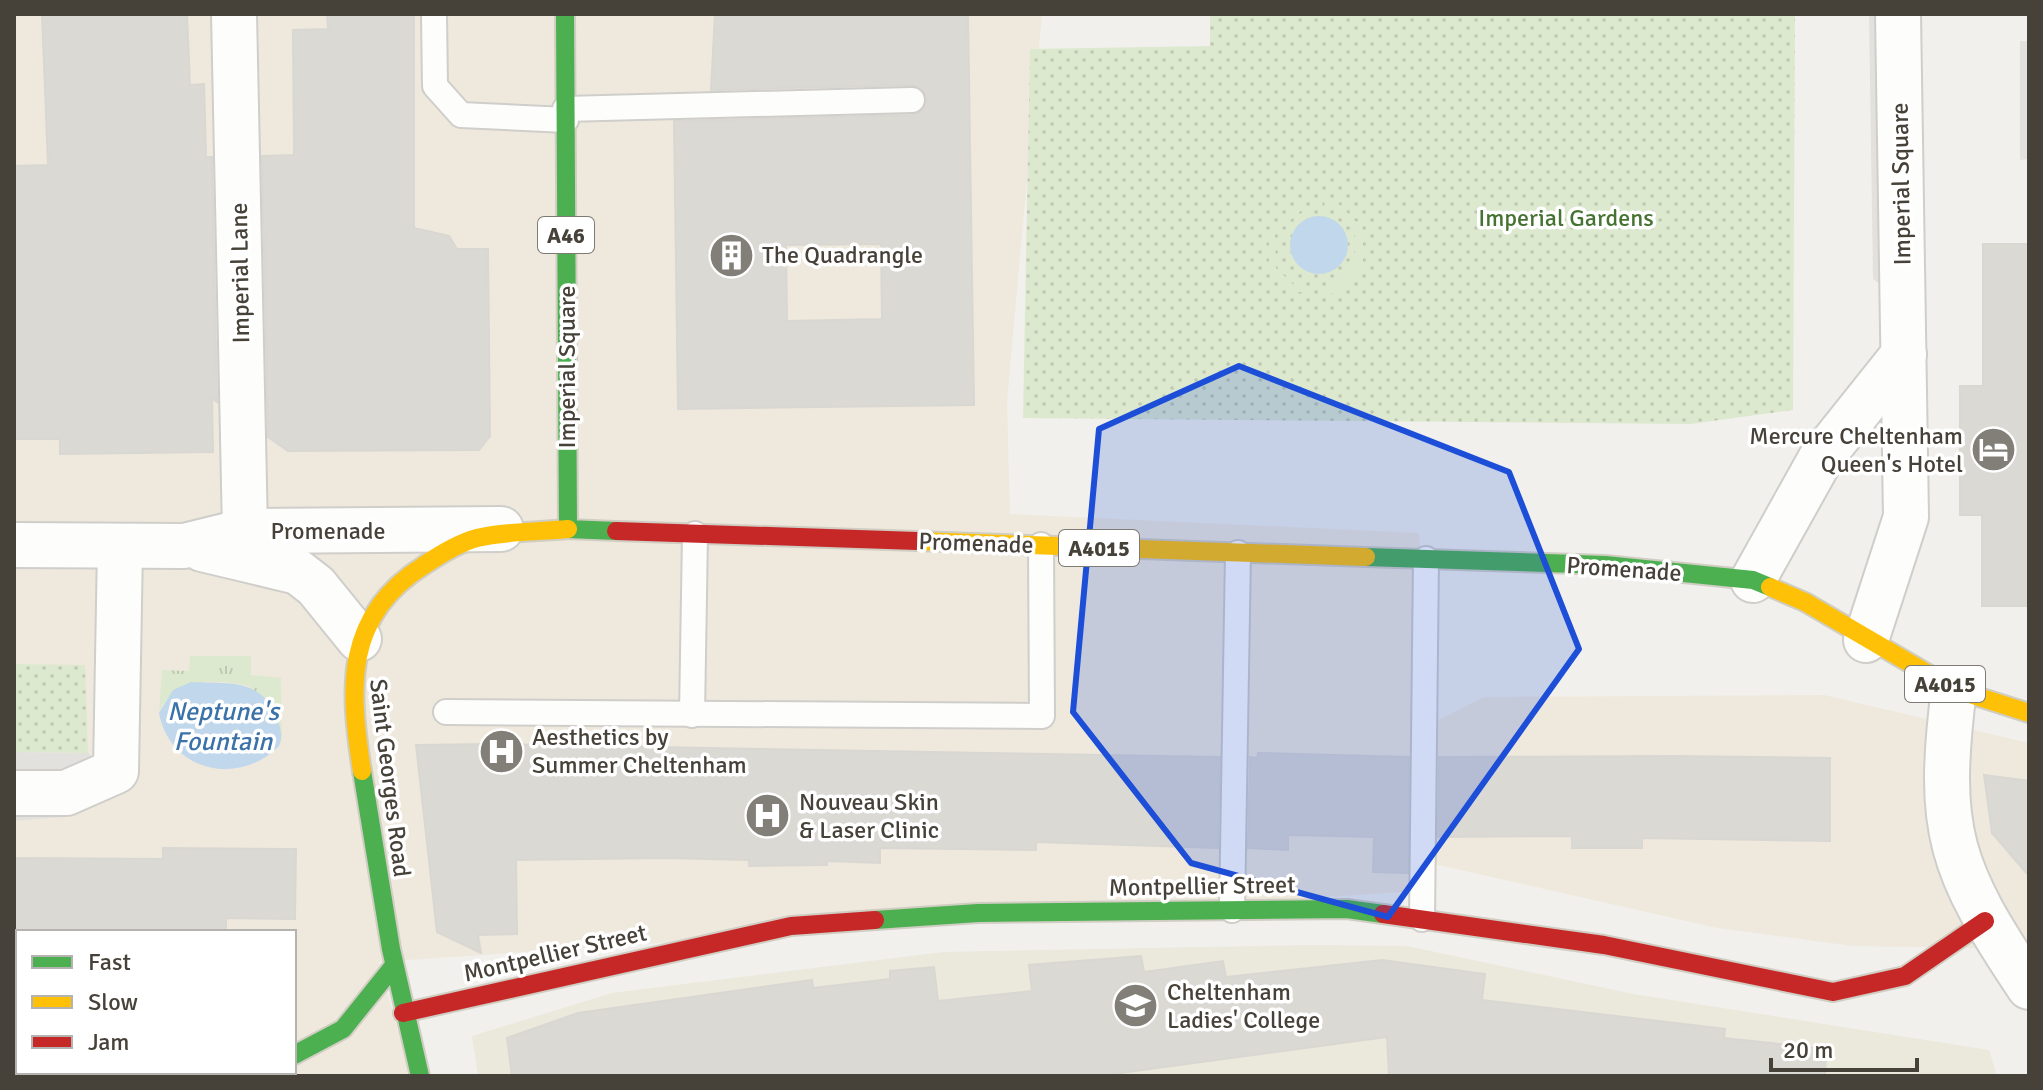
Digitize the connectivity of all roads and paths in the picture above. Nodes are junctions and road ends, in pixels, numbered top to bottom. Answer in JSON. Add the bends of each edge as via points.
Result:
{"nodes":[{"id":1,"x":234,"y":14,"type":"edge"},
{"id":2,"x":434,"y":14,"type":"edge"},
{"id":3,"x":565,"y":14,"type":"edge"},
{"id":4,"x":1898,"y":14,"type":"edge"},
{"id":5,"x":912,"y":100,"type":"dead end"},
{"id":6,"x":565,"y":114,"type":"junction"},
{"id":7,"x":1904,"y":354,"type":"junction"},
{"id":8,"x":568,"y":529,"type":"junction"},
{"id":9,"x":245,"y":531,"type":"junction"},
{"id":10,"x":695,"y":534,"type":"junction"},
{"id":11,"x":14,"y":545,"type":"edge"},
{"id":12,"x":1041,"y":545,"type":"junction"},
{"id":13,"x":184,"y":546,"type":"junction"},
{"id":14,"x":120,"y":547,"type":"junction"},
{"id":15,"x":1238,"y":553,"type":"junction"},
{"id":16,"x":1426,"y":559,"type":"junction"},
{"id":17,"x":1753,"y":580,"type":"junction"},
{"id":18,"x":359,"y":639,"type":"junction"},
{"id":19,"x":1866,"y":640,"type":"junction"},
{"id":20,"x":1954,"y":689,"type":"junction"},
{"id":21,"x":446,"y":712,"type":"dead end"},
{"id":22,"x":2029,"y":713,"type":"edge"},
{"id":23,"x":692,"y":715,"type":"junction"},
{"id":24,"x":14,"y":793,"type":"edge"},
{"id":25,"x":1232,"y":910,"type":"junction"},
{"id":26,"x":1422,"y":919,"type":"junction"},
{"id":27,"x":1985,"y":921,"type":"junction"},
{"id":28,"x":392,"y":968,"type":"junction"},
{"id":29,"x":2029,"y":987,"type":"edge"},
{"id":30,"x":403,"y":1013,"type":"junction"},
{"id":31,"x":296,"y":1054,"type":"edge"},
{"id":32,"x":420,"y":1076,"type":"edge"}],
"edges":[{"from":1,"to":9,"type":"street","name":"Imperial Lane"},
{"from":2,"to":6,"type":"lane","via":[[435,86],[461,115]]},
{"from":3,"to":6,"type":"street","name":"Imperial Square","number":"A46"},
{"from":4,"to":7,"type":"street","name":"Imperial Square"},
{"from":5,"to":6,"type":"lane"},
{"from":6,"to":8,"type":"street","name":"Imperial Square","number":"A46"},
{"from":7,"to":17,"type":"street","via":[[1821,458]]},
{"from":7,"to":19,"type":"street","name":"Imperial Square","via":[[1906,517]]},
{"from":8,"to":9,"type":"street","name":"Promenade"},
{"from":8,"to":10,"type":"street","name":"Promenade","number":"A4015"},
{"from":8,"to":18,"type":"street","name":"Saint Georges Road","number":"A4015","via":[[475,538],[418,566],[386,592]]},
{"from":9,"to":13,"type":"street","name":"Promenade"},
{"from":10,"to":12,"type":"street","name":"Promenade","number":"A4015"},
{"from":10,"to":23,"type":"lane"},
{"from":11,"to":14,"type":"street","name":"Promenade"},
{"from":12,"to":15,"type":"street","name":"Promenade","number":"A4015"},
{"from":12,"to":23,"type":"lane","via":[[1042,716]]},
{"from":13,"to":14,"type":"street","name":"Promenade"},
{"from":13,"to":18,"type":"street","via":[[298,572]]},
{"from":14,"to":24,"type":"street","via":[[123,772],[66,793]]},
{"from":15,"to":16,"type":"street","name":"Promenade","number":"A4015"},
{"from":15,"to":25,"type":"lane"},
{"from":16,"to":17,"type":"street","name":"Promenade","number":"A4015","via":[[1605,565]]},
{"from":16,"to":26,"type":"lane"},
{"from":17,"to":19,"type":"street","name":"Promenade","number":"A4015","via":[[1805,602]]},
{"from":18,"to":28,"type":"street","name":"Saint Georges Road","number":"A4015","via":[[352,686]]},
{"from":19,"to":20,"type":"street","number":"A4015"},
{"from":20,"to":22,"type":"street","number":"A4015"},
{"from":20,"to":27,"type":"street","via":[[1945,759],[1947,812],[1959,865]]},
{"from":21,"to":23,"type":"lane"},
{"from":25,"to":26,"type":"street","name":"Montpellier Street","via":[[1347,909]]},
{"from":25,"to":30,"type":"street","name":"Montpellier Street","via":[[978,913],[791,926]]},
{"from":26,"to":27,"type":"street","name":"Montpellier Street","via":[[1604,945],[1833,992],[1905,976]]},
{"from":27,"to":29,"type":"street"},
{"from":28,"to":30,"type":"street","name":"Saint Georges Road"},
{"from":28,"to":31,"type":"street","via":[[343,1029]]},
{"from":30,"to":32,"type":"street","name":"Saint Georges Road"}]}
